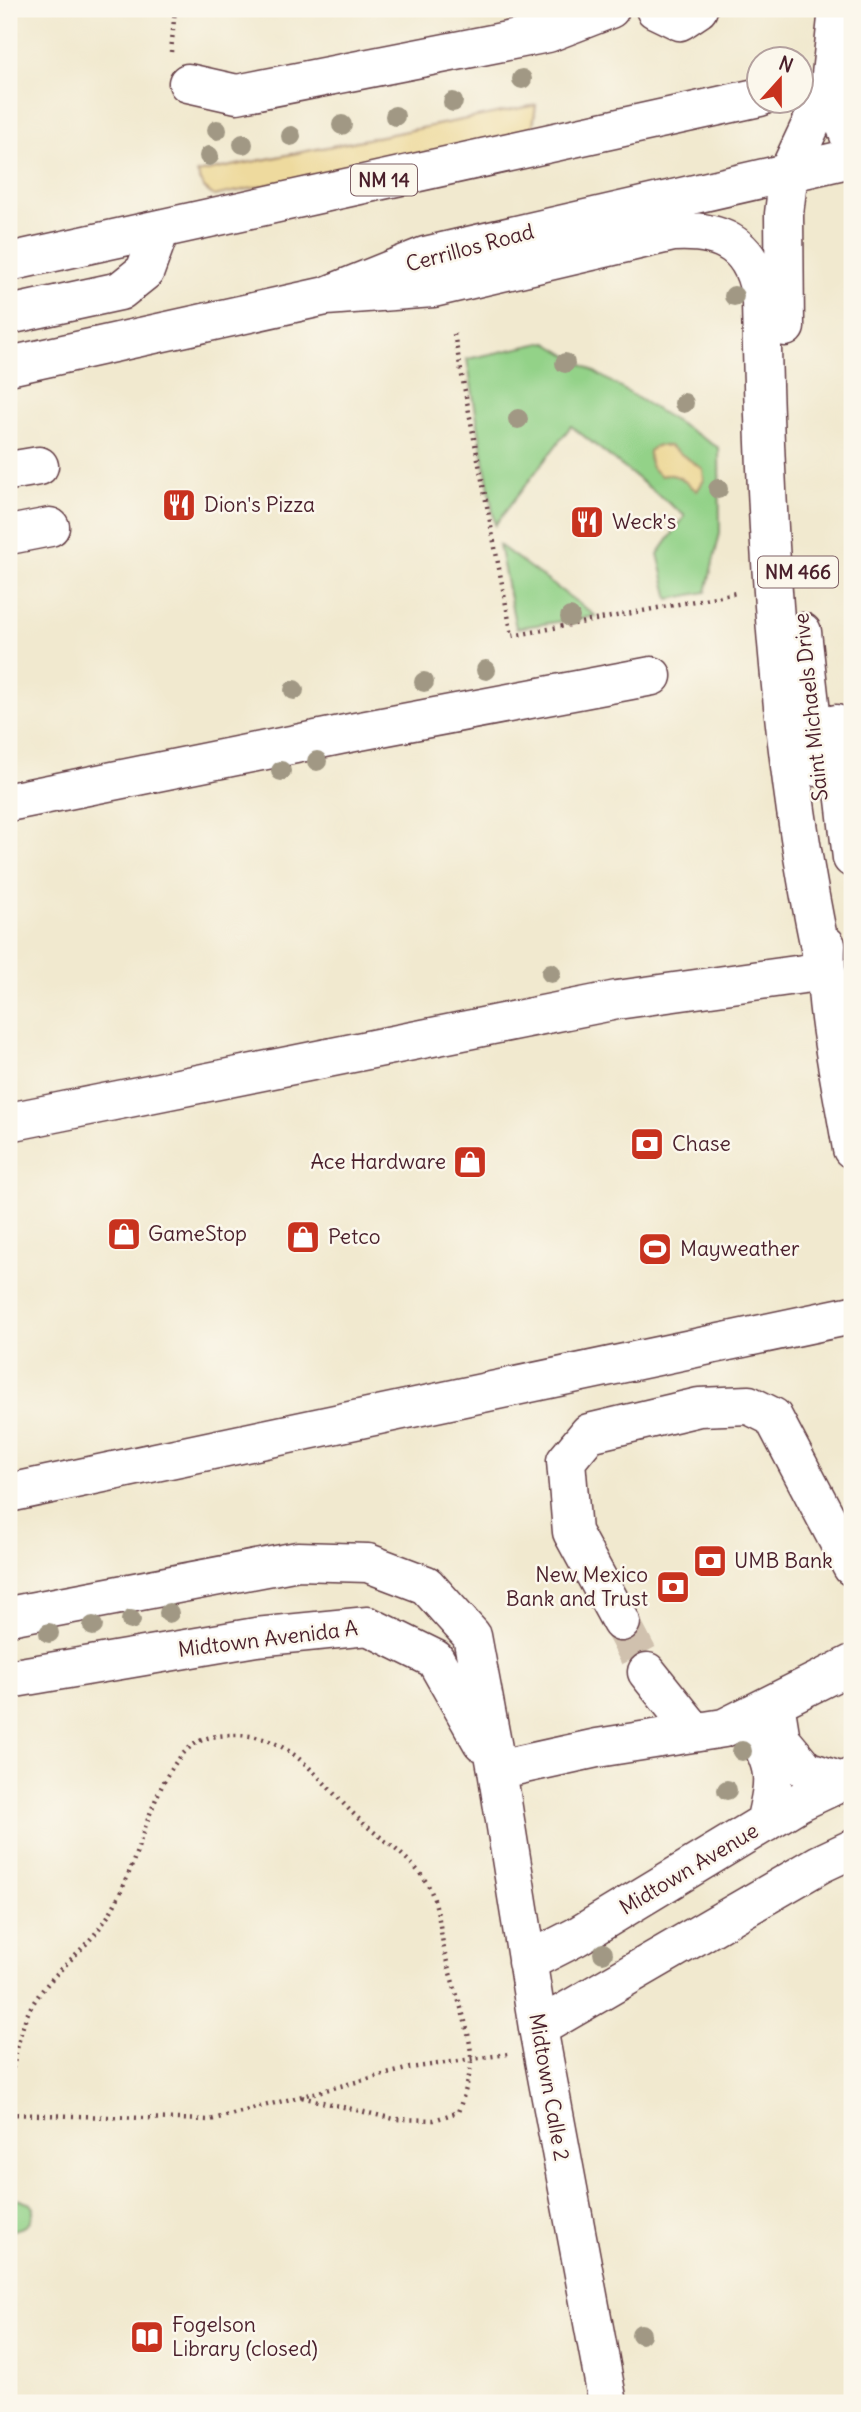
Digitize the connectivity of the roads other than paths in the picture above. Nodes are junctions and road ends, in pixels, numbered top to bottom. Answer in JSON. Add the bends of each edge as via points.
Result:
{"nodes":[{"id":1,"x":610,"y":9,"type":"edge"},
{"id":2,"x":655,"y":9,"type":"edge"},
{"id":3,"x":698,"y":9,"type":"edge"},
{"id":4,"x":838,"y":9,"type":"edge"},
{"id":5,"x":188,"y":83,"type":"dead end"},
{"id":6,"x":828,"y":84,"type":"edge"},
{"id":7,"x":746,"y":100,"type":"edge"},
{"id":8,"x":852,"y":143,"type":"edge"},
{"id":9,"x":852,"y":158,"type":"edge"},
{"id":10,"x":789,"y":171,"type":"junction"},
{"id":11,"x":160,"y":230,"type":"junction"},
{"id":12,"x":81,"y":248,"type":"junction"},
{"id":13,"x":9,"y":262,"type":"edge"},
{"id":14,"x":9,"y":276,"type":"edge"},
{"id":15,"x":326,"y":296,"type":"junction"},
{"id":16,"x":9,"y":315,"type":"edge"},
{"id":17,"x":9,"y":366,"type":"edge"},
{"id":18,"x":50,"y":527,"type":"dead end"},
{"id":19,"x":9,"y":535,"type":"edge"},
{"id":20,"x":801,"y":624,"type":"junction"},
{"id":21,"x":652,"y":676,"type":"dead end"},
{"id":22,"x":9,"y":802,"type":"edge"},
{"id":23,"x":852,"y":858,"type":"edge"},
{"id":24,"x":839,"y":971,"type":"edge"},
{"id":25,"x":9,"y":1122,"type":"edge"},
{"id":26,"x":852,"y":1149,"type":"edge"},
{"id":27,"x":852,"y":1315,"type":"edge"},
{"id":28,"x":9,"y":1493,"type":"edge"},
{"id":29,"x":852,"y":1567,"type":"edge"},
{"id":30,"x":9,"y":1616,"type":"edge"},
{"id":31,"x":621,"y":1622,"type":"tunnel mouth"},
{"id":32,"x":852,"y":1664,"type":"edge"},
{"id":33,"x":647,"y":1672,"type":"tunnel mouth"},
{"id":34,"x":9,"y":1679,"type":"edge"},
{"id":35,"x":762,"y":1709,"type":"junction"},
{"id":36,"x":695,"y":1732,"type":"junction"},
{"id":37,"x":497,"y":1770,"type":"junction"},
{"id":38,"x":847,"y":1780,"type":"edge"},
{"id":39,"x":765,"y":1823,"type":"junction"},
{"id":40,"x":852,"y":1849,"type":"edge"},
{"id":41,"x":527,"y":1962,"type":"junction"},
{"id":42,"x":540,"y":2039,"type":"junction"},
{"id":43,"x":608,"y":2403,"type":"edge"}],
"edges":[{"from":1,"to":5,"type":"main road","via":[[548,33],[237,94]]},
{"from":2,"to":3,"type":"main road","via":[[680,21]]},
{"from":4,"to":6,"type":"main road"},
{"from":6,"to":8,"type":"main road"},
{"from":6,"to":10,"type":"main road","name":"Saint Michaels Drive","number":"NM 466"},
{"from":7,"to":11,"type":"main road","number":"NM 14"},
{"from":9,"to":10,"type":"main road","name":"Cerrillos Road"},
{"from":10,"to":15,"type":"main road","name":"Cerrillos Road","via":[[425,256]]},
{"from":10,"to":20,"type":"main road","name":"Saint Michaels Drive","number":"NM 466","via":[[784,214],[786,372]]},
{"from":11,"to":12,"type":"main road","number":"NM 14"},
{"from":11,"to":16,"type":"main road","via":[[145,271],[120,291]]},
{"from":12,"to":13,"type":"main road","number":"NM 14"},
{"from":12,"to":14,"type":"main road"},
{"from":15,"to":17,"type":"main road","name":"Cerrillos Road"},
{"from":15,"to":24,"type":"main road","via":[[433,288],[673,232],[710,233],[745,253],[759,280],[761,300],[763,426],[781,694],[808,895]]},
{"from":18,"to":19,"type":"main road"},
{"from":20,"to":23,"type":"main road","via":[[834,705]]},
{"from":20,"to":24,"type":"main road","name":"Saint Michaels Drive","number":"NM 466"},
{"from":21,"to":22,"type":"main road"},
{"from":24,"to":25,"type":"main road","via":[[604,1003]]},
{"from":24,"to":26,"type":"main road","name":"Saint Michaels Drive","number":"NM 466"},
{"from":27,"to":28,"type":"main road"},
{"from":29,"to":31,"type":"main road","via":[[773,1417],[749,1405],[699,1407],[589,1433],[566,1461],[572,1532]]},
{"from":30,"to":37,"type":"main road","via":[[298,1561],[369,1563],[426,1585],[472,1636]]},
{"from":32,"to":35,"type":"main road"},
{"from":33,"to":36,"type":"main road"},
{"from":34,"to":37,"type":"main road","name":"Midtown Avenida A","via":[[256,1637],[368,1626],[435,1659]]},
{"from":35,"to":36,"type":"main road","via":[[724,1728]]},
{"from":35,"to":38,"type":"main road","via":[[806,1770]]},
{"from":35,"to":39,"type":"main road","via":[[774,1786]]},
{"from":36,"to":37,"type":"main road"},
{"from":37,"to":41,"type":"main road","name":"Midtown Calle 2"},
{"from":38,"to":39,"type":"main road","name":"Midtown Avenue"},
{"from":39,"to":41,"type":"main road","name":"Midtown Avenue"},
{"from":40,"to":42,"type":"main road","via":[[820,1864]]},
{"from":41,"to":42,"type":"main road","name":"Midtown Calle 2"},
{"from":42,"to":43,"type":"main road","name":"Midtown Calle 2"}]}
